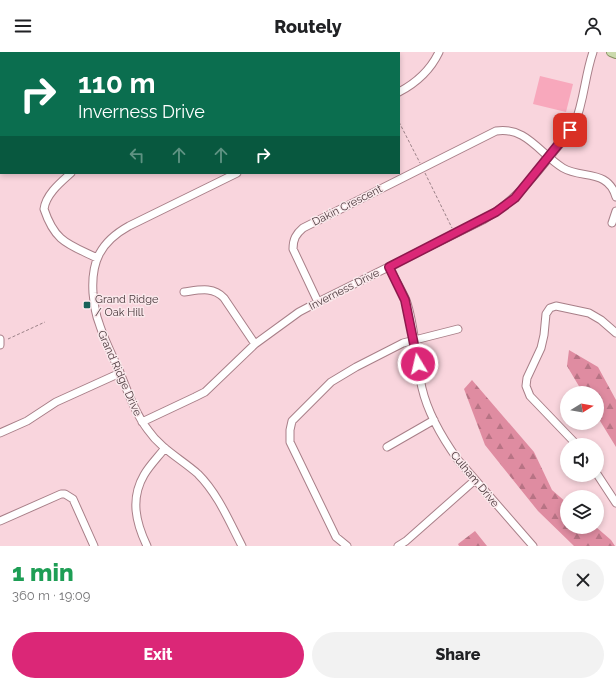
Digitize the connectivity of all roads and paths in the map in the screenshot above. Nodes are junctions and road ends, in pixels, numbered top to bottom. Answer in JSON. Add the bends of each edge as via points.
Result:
{"nodes":[{"id":1,"x":439,"y":52,"type":"edge"},
{"id":2,"x":594,"y":52,"type":"edge"},
{"id":3,"x":611,"y":52,"type":"edge"},
{"id":4,"x":616,"y":54,"type":"edge"},
{"id":5,"x":400,"y":91,"type":"edge"},
{"id":6,"x":400,"y":124,"type":"edge"},
{"id":7,"x":550,"y":157,"type":"junction"},
{"id":8,"x":420,"y":164,"type":"dead end"},
{"id":9,"x":424,"y":171,"type":"dead end"},
{"id":10,"x":70,"y":174,"type":"edge"},
{"id":11,"x":235,"y":174,"type":"edge"},
{"id":12,"x":616,"y":197,"type":"edge"},
{"id":13,"x":616,"y":211,"type":"edge"},
{"id":14,"x":612,"y":223,"type":"dead end"},
{"id":15,"x":456,"y":234,"type":"junction"},
{"id":16,"x":97,"y":258,"type":"junction"},
{"id":17,"x":389,"y":267,"type":"junction"},
{"id":18,"x":184,"y":292,"type":"dead end"},
{"id":19,"x":318,"y":302,"type":"junction"},
{"id":20,"x":45,"y":322,"type":"dead end"},
{"id":21,"x":458,"y":329,"type":"dead end"},
{"id":22,"x":616,"y":333,"type":"edge"},
{"id":23,"x":414,"y":340,"type":"junction"},
{"id":24,"x":0,"y":342,"type":"edge"},
{"id":25,"x":255,"y":344,"type":"junction"},
{"id":26,"x":120,"y":373,"type":"junction"},
{"id":27,"x":434,"y":420,"type":"junction"},
{"id":28,"x":142,"y":422,"type":"junction"},
{"id":29,"x":0,"y":433,"type":"edge"},
{"id":30,"x":570,"y":438,"type":"edge"},
{"id":31,"x":387,"y":447,"type":"dead end"},
{"id":32,"x":165,"y":448,"type":"junction"},
{"id":33,"x":476,"y":480,"type":"junction"},
{"id":34,"x":602,"y":482,"type":"edge"},
{"id":35,"x":616,"y":504,"type":"edge"},
{"id":36,"x":0,"y":521,"type":"edge"},
{"id":37,"x":408,"y":544,"type":"edge"},
{"id":38,"x":94,"y":546,"type":"edge"},
{"id":39,"x":147,"y":546,"type":"edge"},
{"id":40,"x":242,"y":546,"type":"edge"},
{"id":41,"x":346,"y":546,"type":"edge"},
{"id":42,"x":398,"y":546,"type":"edge"},
{"id":43,"x":533,"y":546,"type":"edge"}],
"edges":[{"from":1,"to":5,"type":"street","via":[[437,58],[420,77]]},
{"from":2,"to":7,"type":"street","name":"Inverness Drive","via":[[574,124]]},
{"from":3,"to":4,"type":"main road"},
{"from":6,"to":8,"type":"path"},
{"from":7,"to":12,"type":"street","name":"Dakin Crescent","via":[[566,170],[604,180]]},
{"from":7,"to":15,"type":"street","name":"Inverness Drive","via":[[515,198],[496,212]]},
{"from":7,"to":19,"type":"street","name":"Dakin Crescent","via":[[513,130],[496,130],[303,228],[293,240],[293,249]]},
{"from":9,"to":15,"type":"path"},
{"from":10,"to":16,"type":"street","via":[[47,198],[44,209],[61,239]]},
{"from":11,"to":16,"type":"street","name":"Grand Ridge Drive","via":[[120,231],[103,247]]},
{"from":13,"to":14,"type":"street"},
{"from":15,"to":17,"type":"street","name":"Inverness Drive"},
{"from":16,"to":26,"type":"street","name":"Grand Ridge Drive","via":[[93,283],[96,314]]},
{"from":17,"to":19,"type":"street","name":"Inverness Drive"},
{"from":17,"to":23,"type":"street","name":"Culham Drive","via":[[405,300]]},
{"from":18,"to":25,"type":"street","via":[[214,290],[220,294]]},
{"from":19,"to":25,"type":"street","name":"Inverness Drive","via":[[299,312]]},
{"from":20,"to":24,"type":"path"},
{"from":21,"to":23,"type":"street"},
{"from":22,"to":30,"type":"street","via":[[601,320],[580,310],[556,306],[550,308],[546,314],[541,348],[527,378],[526,386],[530,396]]},
{"from":23,"to":27,"type":"street","name":"Culham Drive","via":[[422,388]]},
{"from":23,"to":41,"type":"street","via":[[356,366],[331,382],[292,420],[290,442],[336,537]]},
{"from":25,"to":28,"type":"street","name":"Inverness Drive","via":[[205,392]]},
{"from":26,"to":28,"type":"street","name":"Grand Ridge Drive"},
{"from":26,"to":29,"type":"street","via":[[56,402],[27,421]]},
{"from":27,"to":31,"type":"street"},
{"from":27,"to":33,"type":"street","name":"Culham Drive","via":[[448,446]]},
{"from":28,"to":32,"type":"street","name":"Grand Ridge Drive"},
{"from":32,"to":39,"type":"street","via":[[144,474],[136,497],[135,508],[139,527]]},
{"from":32,"to":40,"type":"street","name":"Grand Ridge Drive","via":[[208,485]]},
{"from":33,"to":37,"type":"street"},
{"from":33,"to":43,"type":"street","name":"Culham Drive"},
{"from":34,"to":35,"type":"street"},
{"from":36,"to":38,"type":"street","via":[[65,494],[73,499]]},
{"from":37,"to":42,"type":"street"}]}
